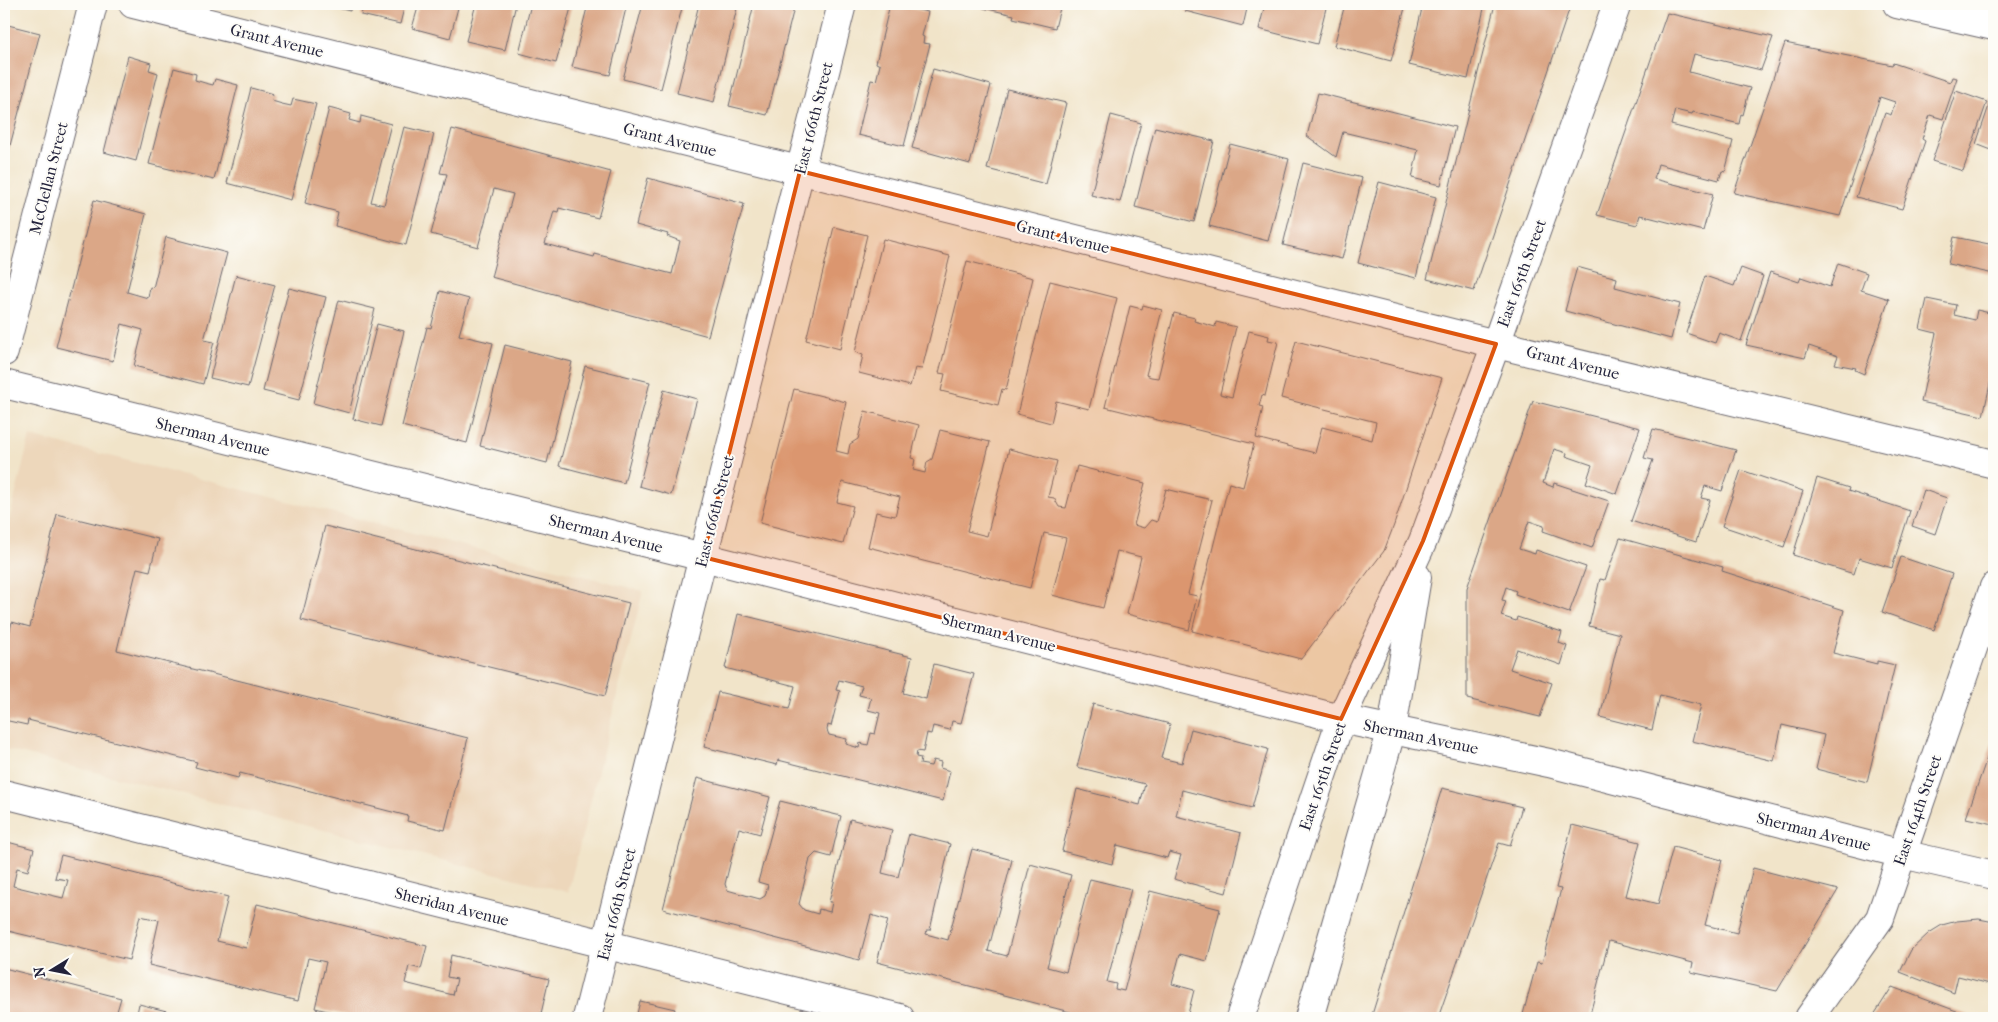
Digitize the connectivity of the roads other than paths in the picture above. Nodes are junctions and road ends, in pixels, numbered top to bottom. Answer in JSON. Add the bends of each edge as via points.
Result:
{"nodes":[{"id":1,"x":93,"y":4,"type":"edge"},
{"id":2,"x":134,"y":4,"type":"edge"},
{"id":3,"x":842,"y":4,"type":"edge"},
{"id":4,"x":1617,"y":4,"type":"edge"},
{"id":5,"x":1897,"y":4,"type":"edge"},
{"id":6,"x":1994,"y":26,"type":"edge"},
{"id":7,"x":800,"y":171,"type":"junction"},
{"id":8,"x":1496,"y":344,"type":"junction"},
{"id":9,"x":4,"y":352,"type":"edge"},
{"id":10,"x":4,"y":384,"type":"edge"},
{"id":11,"x":1994,"y":464,"type":"edge"},
{"id":12,"x":1423,"y":542,"type":"junction"},
{"id":13,"x":703,"y":557,"type":"junction"},
{"id":14,"x":1994,"y":587,"type":"edge"},
{"id":15,"x":1341,"y":719,"type":"junction"},
{"id":16,"x":1392,"y":729,"type":"junction"},
{"id":17,"x":4,"y":794,"type":"edge"},
{"id":18,"x":1902,"y":854,"type":"junction"},
{"id":19,"x":1994,"y":875,"type":"edge"},
{"id":20,"x":606,"y":945,"type":"junction"},
{"id":21,"x":587,"y":1018,"type":"edge"},
{"id":22,"x":900,"y":1018,"type":"edge"},
{"id":23,"x":1240,"y":1018,"type":"edge"},
{"id":24,"x":1309,"y":1018,"type":"edge"},
{"id":25,"x":1809,"y":1018,"type":"edge"}],
"edges":[{"from":1,"to":9,"type":"street","name":"McClellan Street"},
{"from":2,"to":7,"type":"street","name":"Grant Avenue"},
{"from":3,"to":7,"type":"street","name":"East 166th Street"},
{"from":4,"to":8,"type":"street","name":"East 165th Street"},
{"from":5,"to":6,"type":"street"},
{"from":7,"to":8,"type":"street","name":"Grant Avenue"},
{"from":7,"to":13,"type":"street","name":"East 166th Street"},
{"from":8,"to":11,"type":"street","name":"Grant Avenue"},
{"from":8,"to":12,"type":"street","name":"East 165th Street"},
{"from":10,"to":13,"type":"street","name":"Sherman Avenue"},
{"from":12,"to":15,"type":"street","name":"East 165th Street"},
{"from":12,"to":16,"type":"street","name":"East 165th Street"},
{"from":13,"to":15,"type":"street","name":"Sherman Avenue"},
{"from":13,"to":20,"type":"street","name":"East 166th Street"},
{"from":14,"to":18,"type":"street","name":"East 164th Street"},
{"from":15,"to":16,"type":"street","name":"Sherman Avenue"},
{"from":15,"to":23,"type":"street","name":"East 165th Street"},
{"from":16,"to":18,"type":"street","name":"Sherman Avenue","via":[[1549,763]]},
{"from":16,"to":24,"type":"street","name":"East 165th Street"},
{"from":17,"to":20,"type":"street","name":"Sheridan Avenue"},
{"from":18,"to":19,"type":"street","name":"Sherman Avenue"},
{"from":18,"to":25,"type":"street","name":"East 164th Street","via":[[1880,918]]},
{"from":20,"to":21,"type":"street","name":"East 166th Street"},
{"from":20,"to":22,"type":"street","name":"Sheridan Avenue"}]}
